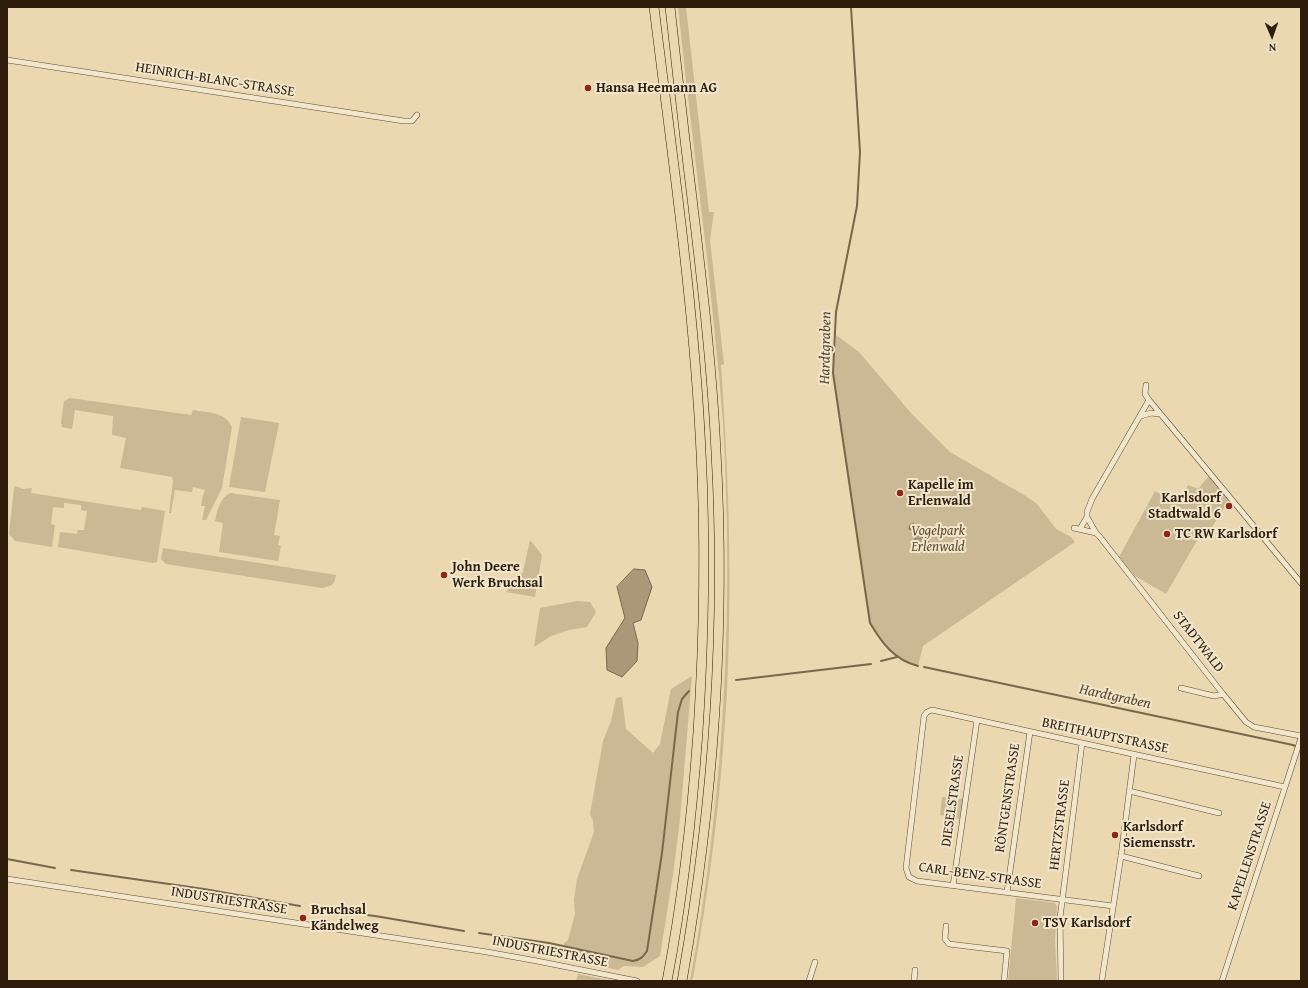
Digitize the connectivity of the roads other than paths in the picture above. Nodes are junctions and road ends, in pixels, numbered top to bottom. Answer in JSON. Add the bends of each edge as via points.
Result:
{"nodes":[{"id":1,"x":654,"y":7,"type":"edge"},
{"id":2,"x":670,"y":7,"type":"edge"},
{"id":3,"x":7,"y":60,"type":"edge"},
{"id":4,"x":417,"y":115,"type":"dead end"},
{"id":5,"x":1146,"y":385,"type":"dead end"},
{"id":6,"x":1149,"y":400,"type":"junction"},
{"id":7,"x":1160,"y":414,"type":"junction"},
{"id":8,"x":1141,"y":416,"type":"junction"},
{"id":9,"x":1087,"y":518,"type":"junction"},
{"id":10,"x":1074,"y":528,"type":"dead end"},
{"id":11,"x":1080,"y":529,"type":"junction"},
{"id":12,"x":1096,"y":533,"type":"junction"},
{"id":13,"x":1301,"y":583,"type":"edge"},
{"id":14,"x":1181,"y":688,"type":"dead end"},
{"id":15,"x":1223,"y":694,"type":"junction"},
{"id":16,"x":924,"y":716,"type":"joint"},
{"id":17,"x":978,"y":720,"type":"junction"},
{"id":18,"x":1030,"y":732,"type":"junction"},
{"id":19,"x":1300,"y":739,"type":"edge"},
{"id":20,"x":1082,"y":743,"type":"junction"},
{"id":21,"x":1134,"y":755,"type":"junction"},
{"id":22,"x":1298,"y":756,"type":"edge"},
{"id":23,"x":1285,"y":787,"type":"junction"},
{"id":24,"x":1129,"y":791,"type":"junction"},
{"id":25,"x":1219,"y":813,"type":"dead end"},
{"id":26,"x":1121,"y":856,"type":"junction"},
{"id":27,"x":1199,"y":876,"type":"dead end"},
{"id":28,"x":7,"y":879,"type":"edge"},
{"id":29,"x":953,"y":886,"type":"junction"},
{"id":30,"x":1007,"y":892,"type":"junction"},
{"id":31,"x":1063,"y":899,"type":"junction"},
{"id":32,"x":1114,"y":906,"type":"junction"},
{"id":33,"x":946,"y":926,"type":"dead end"},
{"id":34,"x":815,"y":962,"type":"dead end"},
{"id":35,"x":915,"y":970,"type":"dead end"},
{"id":36,"x":667,"y":979,"type":"edge"},
{"id":37,"x":1102,"y":979,"type":"dead end"},
{"id":38,"x":637,"y":981,"type":"edge"},
{"id":39,"x":682,"y":981,"type":"edge"},
{"id":40,"x":809,"y":981,"type":"edge"},
{"id":41,"x":914,"y":981,"type":"edge"},
{"id":42,"x":1004,"y":981,"type":"edge"},
{"id":43,"x":1061,"y":981,"type":"edge"},
{"id":44,"x":1222,"y":981,"type":"edge"}],
"edges":[{"from":1,"to":36,"type":"highway","via":[[694,350],[702,454],[704,551],[703,655],[693,806],[679,919]]},
{"from":2,"to":39,"type":"highway","via":[[709,351],[719,544],[718,648],[711,762],[701,859]]},
{"from":3,"to":4,"type":"street","name":"HEINRICH-BLANC-STRASSE","via":[[404,121],[412,121]]},
{"from":5,"to":6,"type":"street","via":[[1145,394]]},
{"from":6,"to":7,"type":"street"},
{"from":6,"to":8,"type":"street"},
{"from":7,"to":8,"type":"street"},
{"from":7,"to":13,"type":"street"},
{"from":8,"to":9,"type":"street","via":[[1092,499]]},
{"from":9,"to":11,"type":"street"},
{"from":9,"to":12,"type":"street","name":"STADTWALD"},
{"from":10,"to":11,"type":"street"},
{"from":11,"to":12,"type":"street"},
{"from":12,"to":15,"type":"street","name":"STADTWALD"},
{"from":14,"to":15,"type":"street","via":[[1214,696]]},
{"from":15,"to":19,"type":"street","name":"STADTWALD","via":[[1246,722],[1254,727]]},
{"from":16,"to":17,"type":"street","name":"BREITHAUPTSTRASSE","via":[[932,710]]},
{"from":16,"to":29,"type":"street","name":"CARL-BENZ-STRASSE","via":[[906,868],[909,877],[917,882]]},
{"from":17,"to":18,"type":"street","name":"BREITHAUPTSTRASSE"},
{"from":17,"to":29,"type":"street","name":"DIESELSTRASSE"},
{"from":18,"to":20,"type":"street","name":"BREITHAUPTSTRASSE"},
{"from":18,"to":30,"type":"street","name":"RÖNTGENSTRASSE"},
{"from":19,"to":22,"type":"street","name":"KAPELLENSTRASSE"},
{"from":20,"to":21,"type":"street","name":"BREITHAUPTSTRASSE"},
{"from":20,"to":31,"type":"street","name":"HERTZSTRASSE"},
{"from":21,"to":23,"type":"street","name":"BREITHAUPTSTRASSE"},
{"from":21,"to":24,"type":"street"},
{"from":22,"to":23,"type":"street","name":"KAPELLENSTRASSE"},
{"from":23,"to":44,"type":"street","name":"KAPELLENSTRASSE"},
{"from":24,"to":25,"type":"street"},
{"from":24,"to":26,"type":"street"},
{"from":26,"to":27,"type":"street"},
{"from":26,"to":32,"type":"street"},
{"from":28,"to":38,"type":"street","name":"INDUSTRIESTRASSE","via":[[487,952]]},
{"from":29,"to":30,"type":"street","name":"CARL-BENZ-STRASSE"},
{"from":30,"to":31,"type":"street","name":"CARL-BENZ-STRASSE"},
{"from":31,"to":32,"type":"street","name":"CARL-BENZ-STRASSE"},
{"from":31,"to":43,"type":"street","name":"HERTZSTRASSE","via":[[1060,931]]},
{"from":32,"to":37,"type":"street"},
{"from":33,"to":42,"type":"street","via":[[945,939],[948,944],[1007,951]]},
{"from":34,"to":40,"type":"street"},
{"from":35,"to":41,"type":"street"}]}
